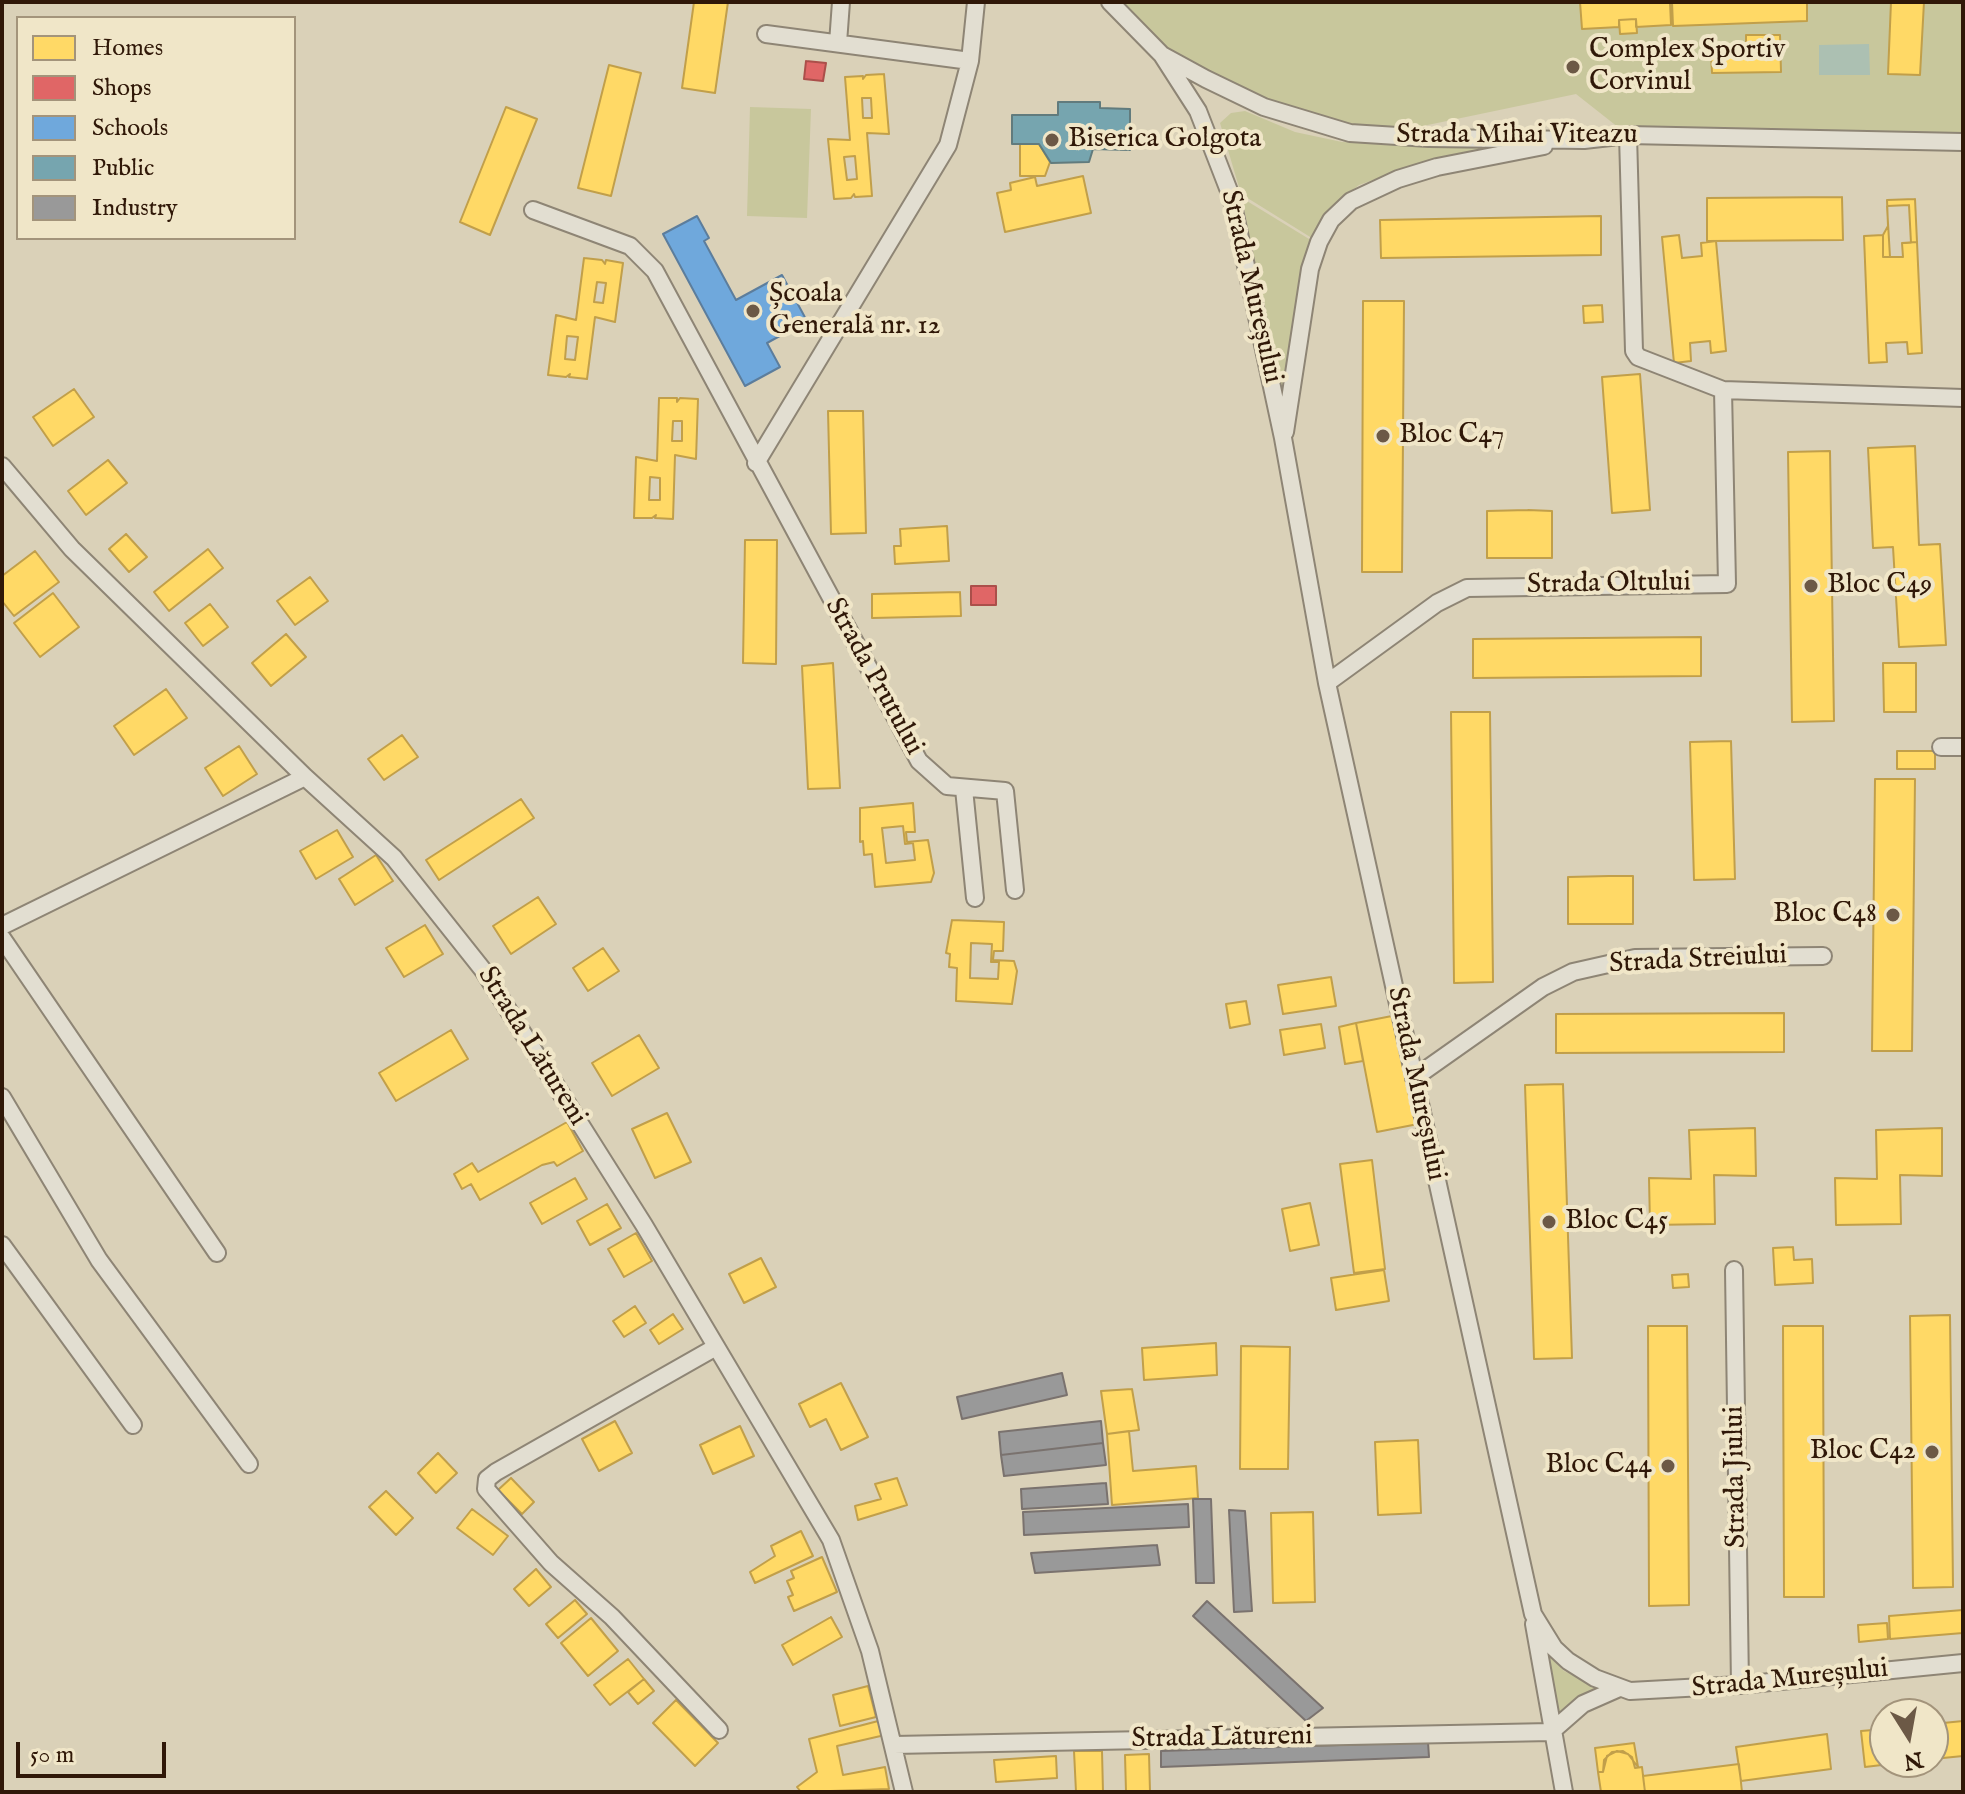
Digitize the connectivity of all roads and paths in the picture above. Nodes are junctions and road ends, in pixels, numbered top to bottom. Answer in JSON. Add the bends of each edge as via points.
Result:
{"nodes":[{"id":1,"x":841,"y":2,"type":"edge"},
{"id":2,"x":976,"y":2,"type":"edge"},
{"id":3,"x":1110,"y":2,"type":"edge"},
{"id":4,"x":766,"y":34,"type":"dead end"},
{"id":5,"x":838,"y":43,"type":"junction"},
{"id":6,"x":1162,"y":55,"type":"junction"},
{"id":7,"x":970,"y":61,"type":"junction"},
{"id":8,"x":1628,"y":135,"type":"junction"},
{"id":9,"x":1584,"y":140,"type":"junction"},
{"id":10,"x":1963,"y":142,"type":"edge"},
{"id":11,"x":533,"y":210,"type":"dead end"},
{"id":12,"x":1723,"y":390,"type":"junction"},
{"id":13,"x":1963,"y":398,"type":"edge"},
{"id":14,"x":1283,"y":438,"type":"junction"},
{"id":15,"x":756,"y":463,"type":"junction"},
{"id":16,"x":2,"y":466,"type":"edge"},
{"id":17,"x":1327,"y":683,"type":"junction"},
{"id":18,"x":1941,"y":747,"type":"dead end"},
{"id":19,"x":1963,"y":747,"type":"edge"},
{"id":20,"x":305,"y":777,"type":"junction"},
{"id":21,"x":964,"y":789,"type":"junction"},
{"id":22,"x":1015,"y":890,"type":"dead end"},
{"id":23,"x":975,"y":898,"type":"dead end"},
{"id":24,"x":2,"y":926,"type":"edge"},
{"id":25,"x":2,"y":938,"type":"edge"},
{"id":26,"x":1823,"y":956,"type":"dead end"},
{"id":27,"x":1414,"y":1078,"type":"junction"},
{"id":28,"x":2,"y":1097,"type":"edge"},
{"id":29,"x":2,"y":1245,"type":"edge"},
{"id":30,"x":217,"y":1253,"type":"dead end"},
{"id":31,"x":1734,"y":1270,"type":"dead end"},
{"id":32,"x":716,"y":1347,"type":"junction"},
{"id":33,"x":133,"y":1425,"type":"dead end"},
{"id":34,"x":249,"y":1464,"type":"dead end"},
{"id":35,"x":1533,"y":1614,"type":"junction"},
{"id":36,"x":1963,"y":1663,"type":"edge"},
{"id":37,"x":1740,"y":1685,"type":"junction"},
{"id":38,"x":1617,"y":1689,"type":"junction"},
{"id":39,"x":719,"y":1730,"type":"dead end"},
{"id":40,"x":1551,"y":1732,"type":"junction"},
{"id":41,"x":894,"y":1745,"type":"junction"},
{"id":42,"x":904,"y":1792,"type":"edge"},
{"id":43,"x":1564,"y":1792,"type":"edge"}],
"edges":[{"from":1,"to":5,"type":"street"},
{"from":2,"to":7,"type":"street"},
{"from":3,"to":6,"type":"street","name":"Strada Mihai Viteazu"},
{"from":4,"to":5,"type":"street"},
{"from":5,"to":7,"type":"street"},
{"from":6,"to":9,"type":"street","name":"Strada Mihai Viteazu","via":[[1247,100],[1328,128],[1429,138]]},
{"from":6,"to":14,"type":"street","name":"Strada Mureșului","via":[[1198,111],[1228,186]]},
{"from":7,"to":15,"type":"street","via":[[954,130],[940,161]]},
{"from":8,"to":9,"type":"street","name":"Strada Mihai Viteazu"},
{"from":8,"to":10,"type":"street","name":"Strada Mihai Viteazu"},
{"from":8,"to":12,"type":"street","via":[[1634,351]]},
{"from":9,"to":14,"type":"street","name":"Strada Mureșului","via":[[1437,167],[1378,187],[1343,207],[1326,228],[1310,269]]},
{"from":11,"to":15,"type":"street","name":"Strada Prutului","via":[[630,246],[644,257]]},
{"from":12,"to":13,"type":"street"},
{"from":12,"to":17,"type":"street","name":"Strada Oltului","via":[[1727,584],[1467,588],[1437,603]]},
{"from":14,"to":17,"type":"street","name":"Strada Mureșului"},
{"from":15,"to":21,"type":"street","name":"Strada Prutului","via":[[919,761],[947,786]]},
{"from":16,"to":20,"type":"street","name":"Strada Lătureni","via":[[72,549]]},
{"from":17,"to":27,"type":"street","name":"Strada Mureșului"},
{"from":18,"to":19,"type":"street"},
{"from":20,"to":24,"type":"street"},
{"from":20,"to":32,"type":"street","name":"Strada Lătureni","via":[[394,858],[483,970]]},
{"from":21,"to":22,"type":"street","name":"Strada Prutului","via":[[1005,791]]},
{"from":21,"to":23,"type":"street"},
{"from":25,"to":30,"type":"street"},
{"from":26,"to":27,"type":"street","name":"Strada Streiului","via":[[1657,957],[1593,966],[1543,987]]},
{"from":27,"to":35,"type":"street","name":"Strada Mureșului"},
{"from":28,"to":34,"type":"street","via":[[99,1260]]},
{"from":29,"to":33,"type":"street"},
{"from":31,"to":37,"type":"street","name":"Strada Jiului"},
{"from":32,"to":39,"type":"street","via":[[496,1472],[487,1479],[486,1489],[551,1563],[612,1617]]},
{"from":32,"to":41,"type":"street","name":"Strada Lătureni","via":[[831,1540],[870,1651]]},
{"from":35,"to":38,"type":"street","name":"Strada Mureșului","via":[[1568,1661]]},
{"from":35,"to":40,"type":"street"},
{"from":36,"to":37,"type":"street","name":"Strada Mureșului"},
{"from":37,"to":38,"type":"street","name":"Strada Mureșului"},
{"from":38,"to":40,"type":"street","name":"Strada Mureșului","via":[[1583,1704]]},
{"from":40,"to":41,"type":"street","name":"Strada Lătureni"},
{"from":40,"to":43,"type":"street"},
{"from":41,"to":42,"type":"street","name":"Strada Lătureni"}]}
